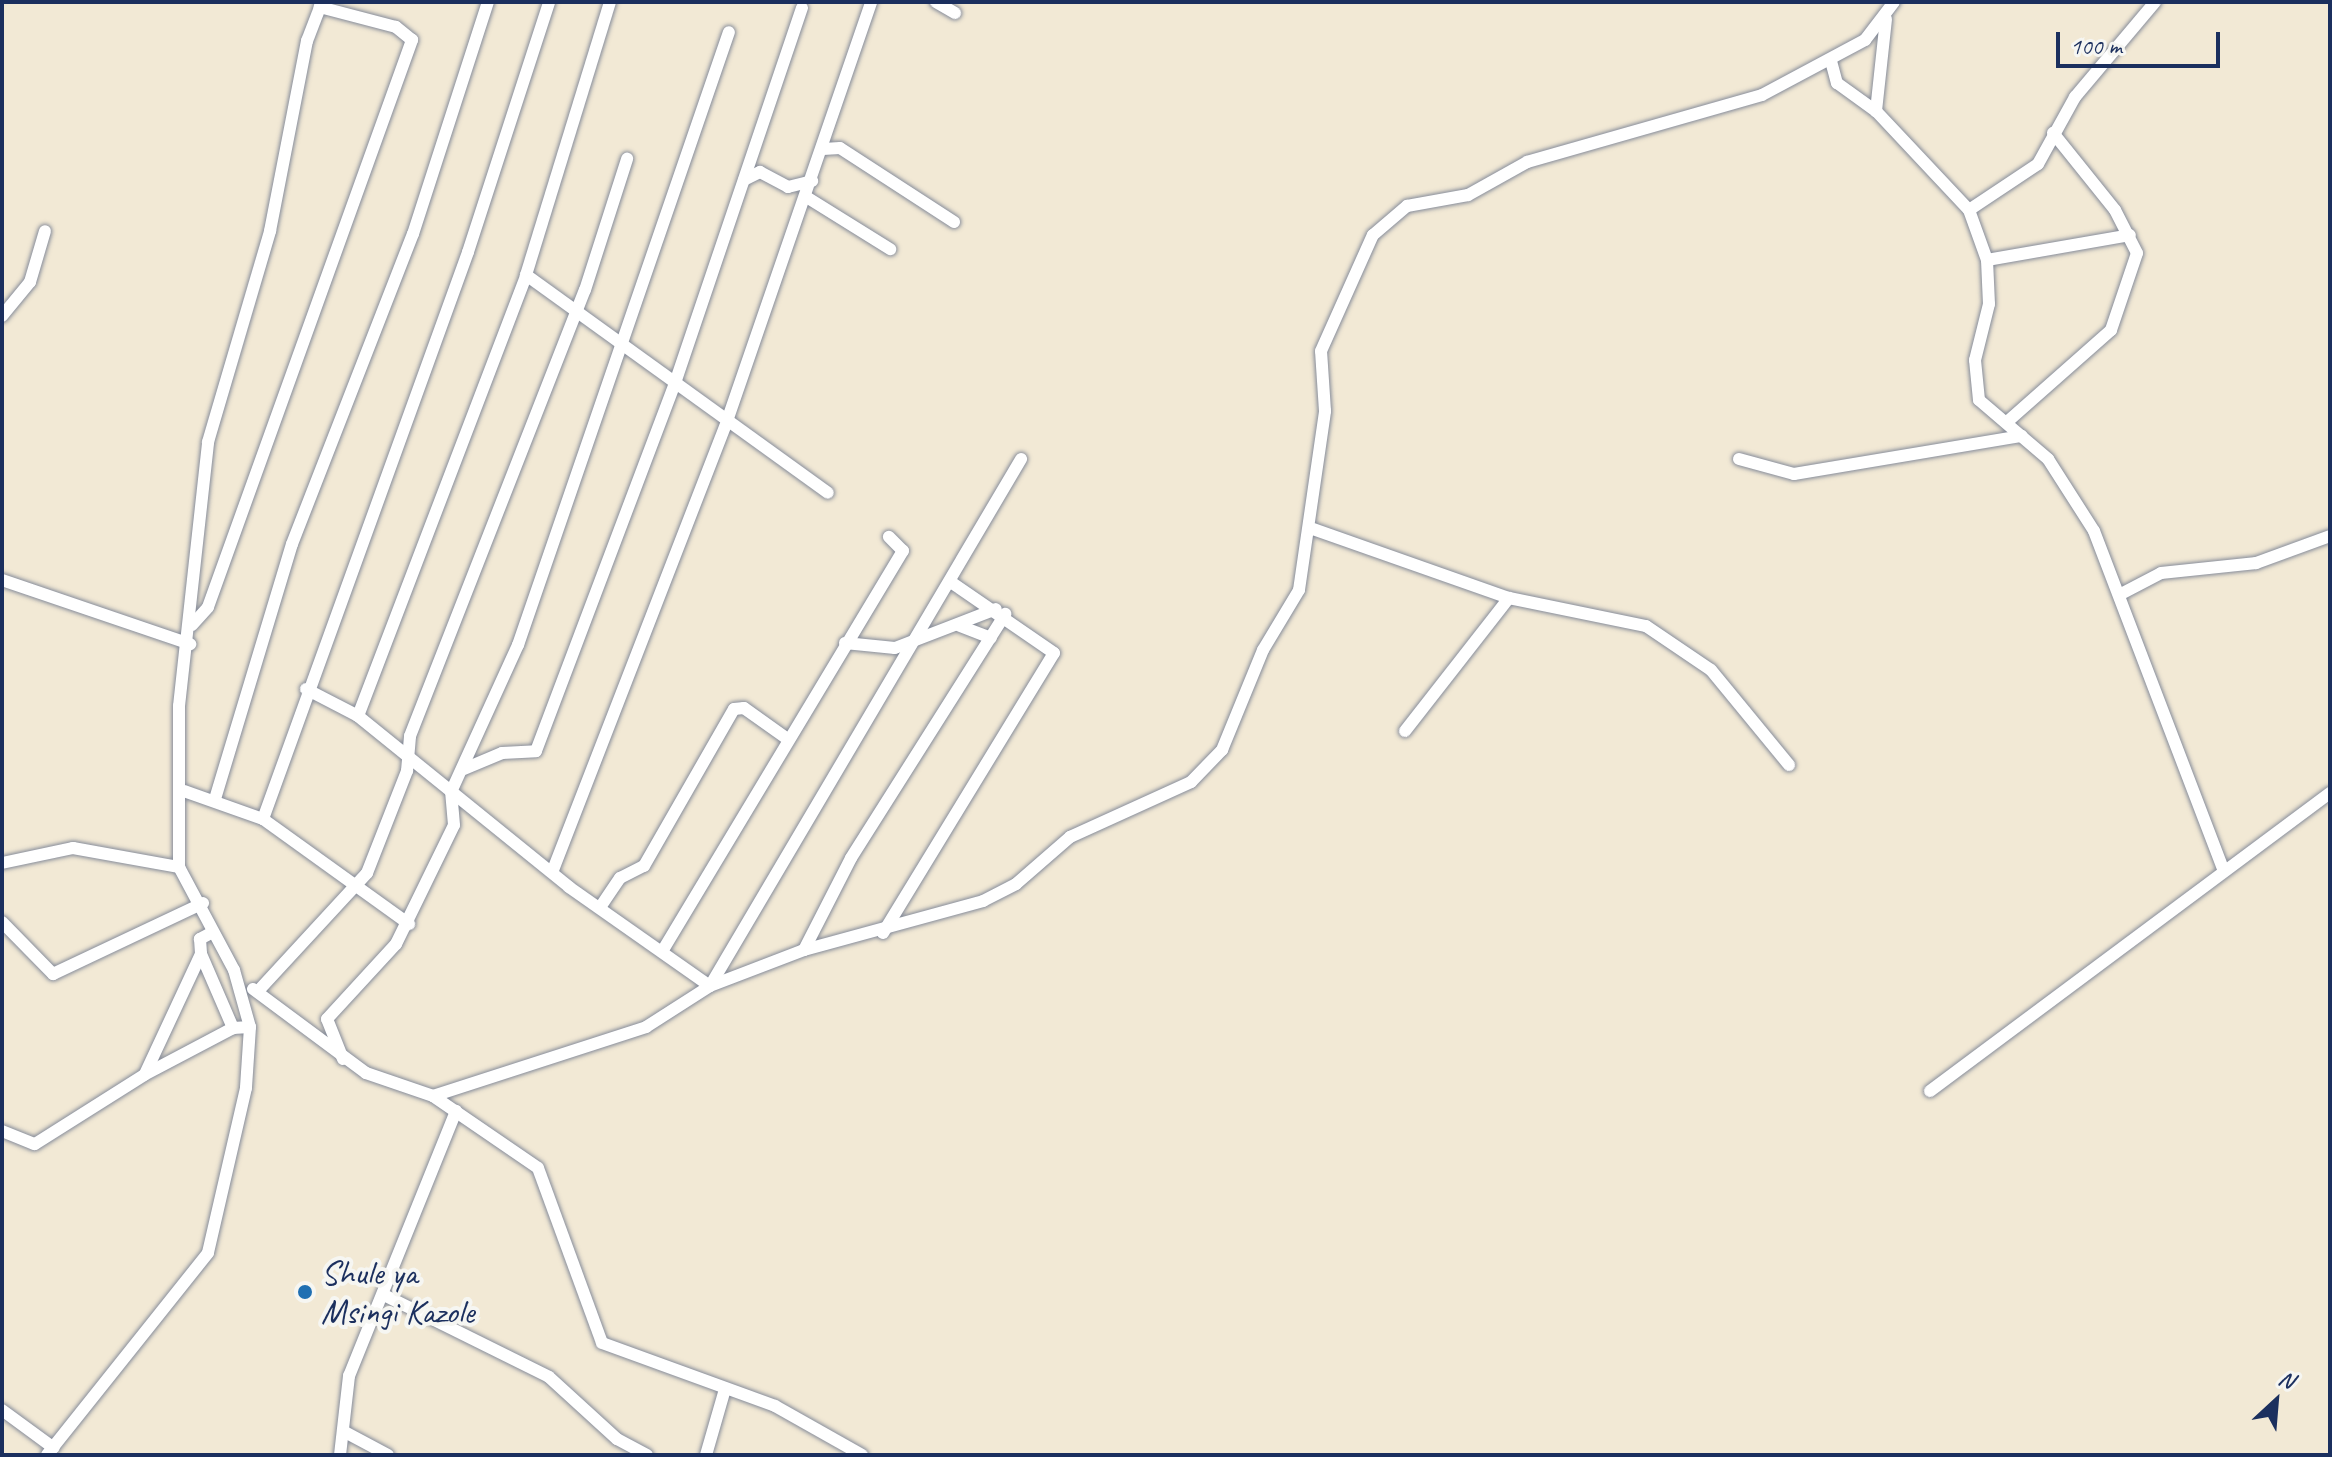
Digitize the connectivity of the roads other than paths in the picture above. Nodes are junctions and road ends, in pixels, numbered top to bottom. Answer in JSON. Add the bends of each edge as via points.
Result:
{"nodes":[{"id":1,"x":488,"y":2,"type":"edge"},
{"id":2,"x":549,"y":2,"type":"edge"},
{"id":3,"x":610,"y":2,"type":"edge"},
{"id":4,"x":871,"y":2,"type":"edge"},
{"id":5,"x":936,"y":2,"type":"edge"},
{"id":6,"x":1894,"y":2,"type":"edge"},
{"id":7,"x":2155,"y":2,"type":"edge"},
{"id":8,"x":321,"y":5,"type":"edge"},
{"id":9,"x":802,"y":8,"type":"dead end"},
{"id":10,"x":955,"y":13,"type":"dead end"},
{"id":11,"x":1886,"y":19,"type":"junction"},
{"id":12,"x":729,"y":32,"type":"dead end"},
{"id":13,"x":1831,"y":61,"type":"junction"},
{"id":14,"x":1876,"y":111,"type":"junction"},
{"id":15,"x":2053,"y":133,"type":"junction"},
{"id":16,"x":823,"y":149,"type":"junction"},
{"id":17,"x":627,"y":159,"type":"dead end"},
{"id":18,"x":744,"y":180,"type":"junction"},
{"id":19,"x":812,"y":181,"type":"junction"},
{"id":20,"x":808,"y":198,"type":"junction"},
{"id":21,"x":1969,"y":210,"type":"junction"},
{"id":22,"x":954,"y":222,"type":"dead end"},
{"id":23,"x":45,"y":231,"type":"dead end"},
{"id":24,"x":2130,"y":235,"type":"junction"},
{"id":25,"x":890,"y":249,"type":"dead end"},
{"id":26,"x":1987,"y":260,"type":"junction"},
{"id":27,"x":526,"y":275,"type":"junction"},
{"id":28,"x":576,"y":309,"type":"junction"},
{"id":29,"x":2,"y":316,"type":"edge"},
{"id":30,"x":625,"y":347,"type":"junction"},
{"id":31,"x":675,"y":383,"type":"junction"},
{"id":32,"x":727,"y":421,"type":"junction"},
{"id":33,"x":2007,"y":422,"type":"junction"},
{"id":34,"x":2022,"y":436,"type":"junction"},
{"id":35,"x":1021,"y":459,"type":"dead end"},
{"id":36,"x":1739,"y":459,"type":"dead end"},
{"id":37,"x":828,"y":493,"type":"dead end"},
{"id":38,"x":1313,"y":529,"type":"junction"},
{"id":39,"x":2330,"y":536,"type":"edge"},
{"id":40,"x":889,"y":537,"type":"dead end"},
{"id":41,"x":2,"y":580,"type":"edge"},
{"id":42,"x":952,"y":583,"type":"junction"},
{"id":43,"x":2119,"y":595,"type":"junction"},
{"id":44,"x":1509,"y":598,"type":"junction"},
{"id":45,"x":1001,"y":611,"type":"junction"},
{"id":46,"x":192,"y":625,"type":"junction"},
{"id":47,"x":960,"y":626,"type":"junction"},
{"id":48,"x":991,"y":638,"type":"junction"},
{"id":49,"x":919,"y":640,"type":"junction"},
{"id":50,"x":845,"y":643,"type":"junction"},
{"id":51,"x":190,"y":644,"type":"junction"},
{"id":52,"x":306,"y":689,"type":"junction"},
{"id":53,"x":358,"y":716,"type":"junction"},
{"id":54,"x":1405,"y":731,"type":"dead end"},
{"id":55,"x":786,"y":738,"type":"junction"},
{"id":56,"x":408,"y":754,"type":"junction"},
{"id":57,"x":1789,"y":765,"type":"dead end"},
{"id":58,"x":464,"y":769,"type":"junction"},
{"id":59,"x":184,"y":791,"type":"junction"},
{"id":60,"x":451,"y":792,"type":"junction"},
{"id":61,"x":2330,"y":793,"type":"edge"},
{"id":62,"x":215,"y":799,"type":"junction"},
{"id":63,"x":263,"y":819,"type":"junction"},
{"id":64,"x":2,"y":847,"type":"edge"},
{"id":65,"x":8,"y":861,"type":"edge"},
{"id":66,"x":179,"y":867,"type":"junction"},
{"id":67,"x":2223,"y":869,"type":"junction"},
{"id":68,"x":553,"y":870,"type":"junction"},
{"id":69,"x":356,"y":888,"type":"junction"},
{"id":70,"x":203,"y":903,"type":"junction"},
{"id":71,"x":601,"y":906,"type":"junction"},
{"id":72,"x":2,"y":922,"type":"edge"},
{"id":73,"x":409,"y":924,"type":"junction"},
{"id":74,"x":213,"y":932,"type":"junction"},
{"id":75,"x":883,"y":933,"type":"junction"},
{"id":76,"x":663,"y":950,"type":"junction"},
{"id":77,"x":804,"y":950,"type":"junction"},
{"id":78,"x":201,"y":954,"type":"junction"},
{"id":79,"x":710,"y":986,"type":"junction"},
{"id":80,"x":241,"y":989,"type":"junction"},
{"id":81,"x":260,"y":989,"type":"junction"},
{"id":82,"x":250,"y":1027,"type":"junction"},
{"id":83,"x":233,"y":1028,"type":"junction"},
{"id":84,"x":343,"y":1059,"type":"junction"},
{"id":85,"x":144,"y":1075,"type":"junction"},
{"id":86,"x":1930,"y":1091,"type":"dead end"},
{"id":87,"x":433,"y":1096,"type":"junction"},
{"id":88,"x":456,"y":1111,"type":"junction"},
{"id":89,"x":3,"y":1136,"type":"edge"},
{"id":90,"x":384,"y":1295,"type":"junction"},
{"id":91,"x":725,"y":1389,"type":"junction"},
{"id":92,"x":2,"y":1410,"type":"edge"},
{"id":93,"x":343,"y":1431,"type":"junction"},
{"id":94,"x":50,"y":1451,"type":"edge"},
{"id":95,"x":340,"y":1455,"type":"edge"},
{"id":96,"x":388,"y":1455,"type":"edge"},
{"id":97,"x":647,"y":1455,"type":"edge"},
{"id":98,"x":706,"y":1455,"type":"edge"},
{"id":99,"x":862,"y":1455,"type":"edge"}],
"edges":[{"from":1,"to":62,"type":"street","via":[[413,234],[292,544]]},
{"from":2,"to":52,"type":"street","via":[[468,252]]},
{"from":3,"to":27,"type":"street"},
{"from":4,"to":16,"type":"street"},
{"from":5,"to":10,"type":"street"},
{"from":6,"to":11,"type":"street"},
{"from":7,"to":15,"type":"street"},
{"from":8,"to":46,"type":"street","via":[[270,231],[214,409],[194,542]]},
{"from":8,"to":46,"type":"street","via":[[396,27],[412,40],[208,607]]},
{"from":9,"to":18,"type":"street"},
{"from":11,"to":13,"type":"street"},
{"from":11,"to":14,"type":"street"},
{"from":12,"to":30,"type":"street"},
{"from":13,"to":14,"type":"street","via":[[1837,83]]},
{"from":13,"to":38,"type":"street","via":[[1762,95],[1527,162],[1482,190],[1427,199],[1389,218],[1357,260],[1321,351],[1325,411]]},
{"from":14,"to":21,"type":"street"},
{"from":15,"to":21,"type":"street","via":[[2024,177]]},
{"from":15,"to":24,"type":"street"},
{"from":16,"to":19,"type":"street"},
{"from":16,"to":22,"type":"street","via":[[840,148]]},
{"from":17,"to":28,"type":"street"},
{"from":18,"to":19,"type":"street","via":[[760,172],[788,187]]},
{"from":18,"to":31,"type":"street"},
{"from":19,"to":20,"type":"street"},
{"from":20,"to":25,"type":"street"},
{"from":20,"to":32,"type":"street"},
{"from":21,"to":26,"type":"street"},
{"from":23,"to":29,"type":"street","via":[[30,282]]},
{"from":24,"to":26,"type":"street"},
{"from":24,"to":33,"type":"street","via":[[2134,272],[2111,330]]},
{"from":26,"to":33,"type":"street","via":[[1989,304],[1975,389],[1986,408]]},
{"from":27,"to":28,"type":"street"},
{"from":27,"to":53,"type":"street"},
{"from":28,"to":30,"type":"street"},
{"from":28,"to":56,"type":"street"},
{"from":30,"to":31,"type":"street"},
{"from":30,"to":58,"type":"street","via":[[518,645]]},
{"from":31,"to":32,"type":"street"},
{"from":31,"to":58,"type":"street","via":[[536,751],[502,753]]},
{"from":32,"to":37,"type":"street"},
{"from":32,"to":68,"type":"street"},
{"from":33,"to":34,"type":"street"},
{"from":34,"to":36,"type":"street","via":[[1794,474]]},
{"from":34,"to":43,"type":"street","via":[[2076,497]]},
{"from":35,"to":42,"type":"street"},
{"from":38,"to":44,"type":"street"},
{"from":38,"to":75,"type":"street","via":[[1299,590],[1208,768],[1149,807],[1070,837],[1016,884],[983,901]]},
{"from":39,"to":43,"type":"street","via":[[2256,563],[2161,573]]},
{"from":40,"to":50,"type":"street","via":[[903,551]]},
{"from":41,"to":51,"type":"street"},
{"from":42,"to":45,"type":"street"},
{"from":42,"to":49,"type":"street"},
{"from":43,"to":67,"type":"street"},
{"from":44,"to":54,"type":"street"},
{"from":44,"to":57,"type":"street","via":[[1627,619],[1672,640],[1719,678]]},
{"from":45,"to":47,"type":"street"},
{"from":45,"to":48,"type":"street"},
{"from":45,"to":75,"type":"street","via":[[1054,653]]},
{"from":46,"to":51,"type":"street"},
{"from":47,"to":48,"type":"street"},
{"from":47,"to":49,"type":"street"},
{"from":48,"to":77,"type":"street","via":[[851,858]]},
{"from":49,"to":50,"type":"street","via":[[887,648]]},
{"from":49,"to":79,"type":"street"},
{"from":50,"to":55,"type":"street"},
{"from":51,"to":59,"type":"street","via":[[179,706]]},
{"from":52,"to":53,"type":"street"},
{"from":52,"to":63,"type":"street"},
{"from":53,"to":56,"type":"street"},
{"from":55,"to":71,"type":"street","via":[[744,708],[734,709],[644,866],[620,878]]},
{"from":55,"to":76,"type":"street"},
{"from":56,"to":60,"type":"street"},
{"from":56,"to":69,"type":"street"},
{"from":58,"to":60,"type":"street"},
{"from":59,"to":62,"type":"street"},
{"from":59,"to":66,"type":"street"},
{"from":60,"to":68,"type":"street"},
{"from":60,"to":73,"type":"street","via":[[454,825]]},
{"from":61,"to":67,"type":"street"},
{"from":62,"to":63,"type":"street"},
{"from":63,"to":69,"type":"street"},
{"from":64,"to":65,"type":"street"},
{"from":65,"to":66,"type":"street","via":[[73,848]]},
{"from":66,"to":70,"type":"street"},
{"from":67,"to":86,"type":"street","via":[[2191,903]]},
{"from":68,"to":71,"type":"street"},
{"from":69,"to":73,"type":"street"},
{"from":69,"to":81,"type":"street"},
{"from":70,"to":72,"type":"street","via":[[53,974]]},
{"from":70,"to":74,"type":"street"},
{"from":71,"to":76,"type":"street"},
{"from":73,"to":84,"type":"street","via":[[327,1019]]},
{"from":74,"to":78,"type":"street","via":[[200,939]]},
{"from":74,"to":80,"type":"street"},
{"from":75,"to":77,"type":"street"},
{"from":76,"to":79,"type":"street"},
{"from":77,"to":79,"type":"street"},
{"from":78,"to":83,"type":"street"},
{"from":78,"to":85,"type":"street"},
{"from":79,"to":87,"type":"street","via":[[646,1027]]},
{"from":80,"to":81,"type":"street"},
{"from":80,"to":82,"type":"street"},
{"from":81,"to":84,"type":"street"},
{"from":82,"to":83,"type":"street"},
{"from":82,"to":94,"type":"street","via":[[246,1088],[208,1253]]},
{"from":83,"to":85,"type":"street"},
{"from":84,"to":87,"type":"street"},
{"from":85,"to":89,"type":"street","via":[[35,1144]]},
{"from":87,"to":88,"type":"street"},
{"from":88,"to":90,"type":"street"},
{"from":88,"to":91,"type":"street","via":[[548,1181],[571,1271],[602,1343]]},
{"from":90,"to":93,"type":"street","via":[[347,1382]]},
{"from":90,"to":97,"type":"street","via":[[549,1377],[617,1439]]},
{"from":91,"to":98,"type":"street"},
{"from":91,"to":99,"type":"street","via":[[775,1406]]},
{"from":92,"to":94,"type":"street"},
{"from":93,"to":95,"type":"street"},
{"from":93,"to":96,"type":"street"}]}
